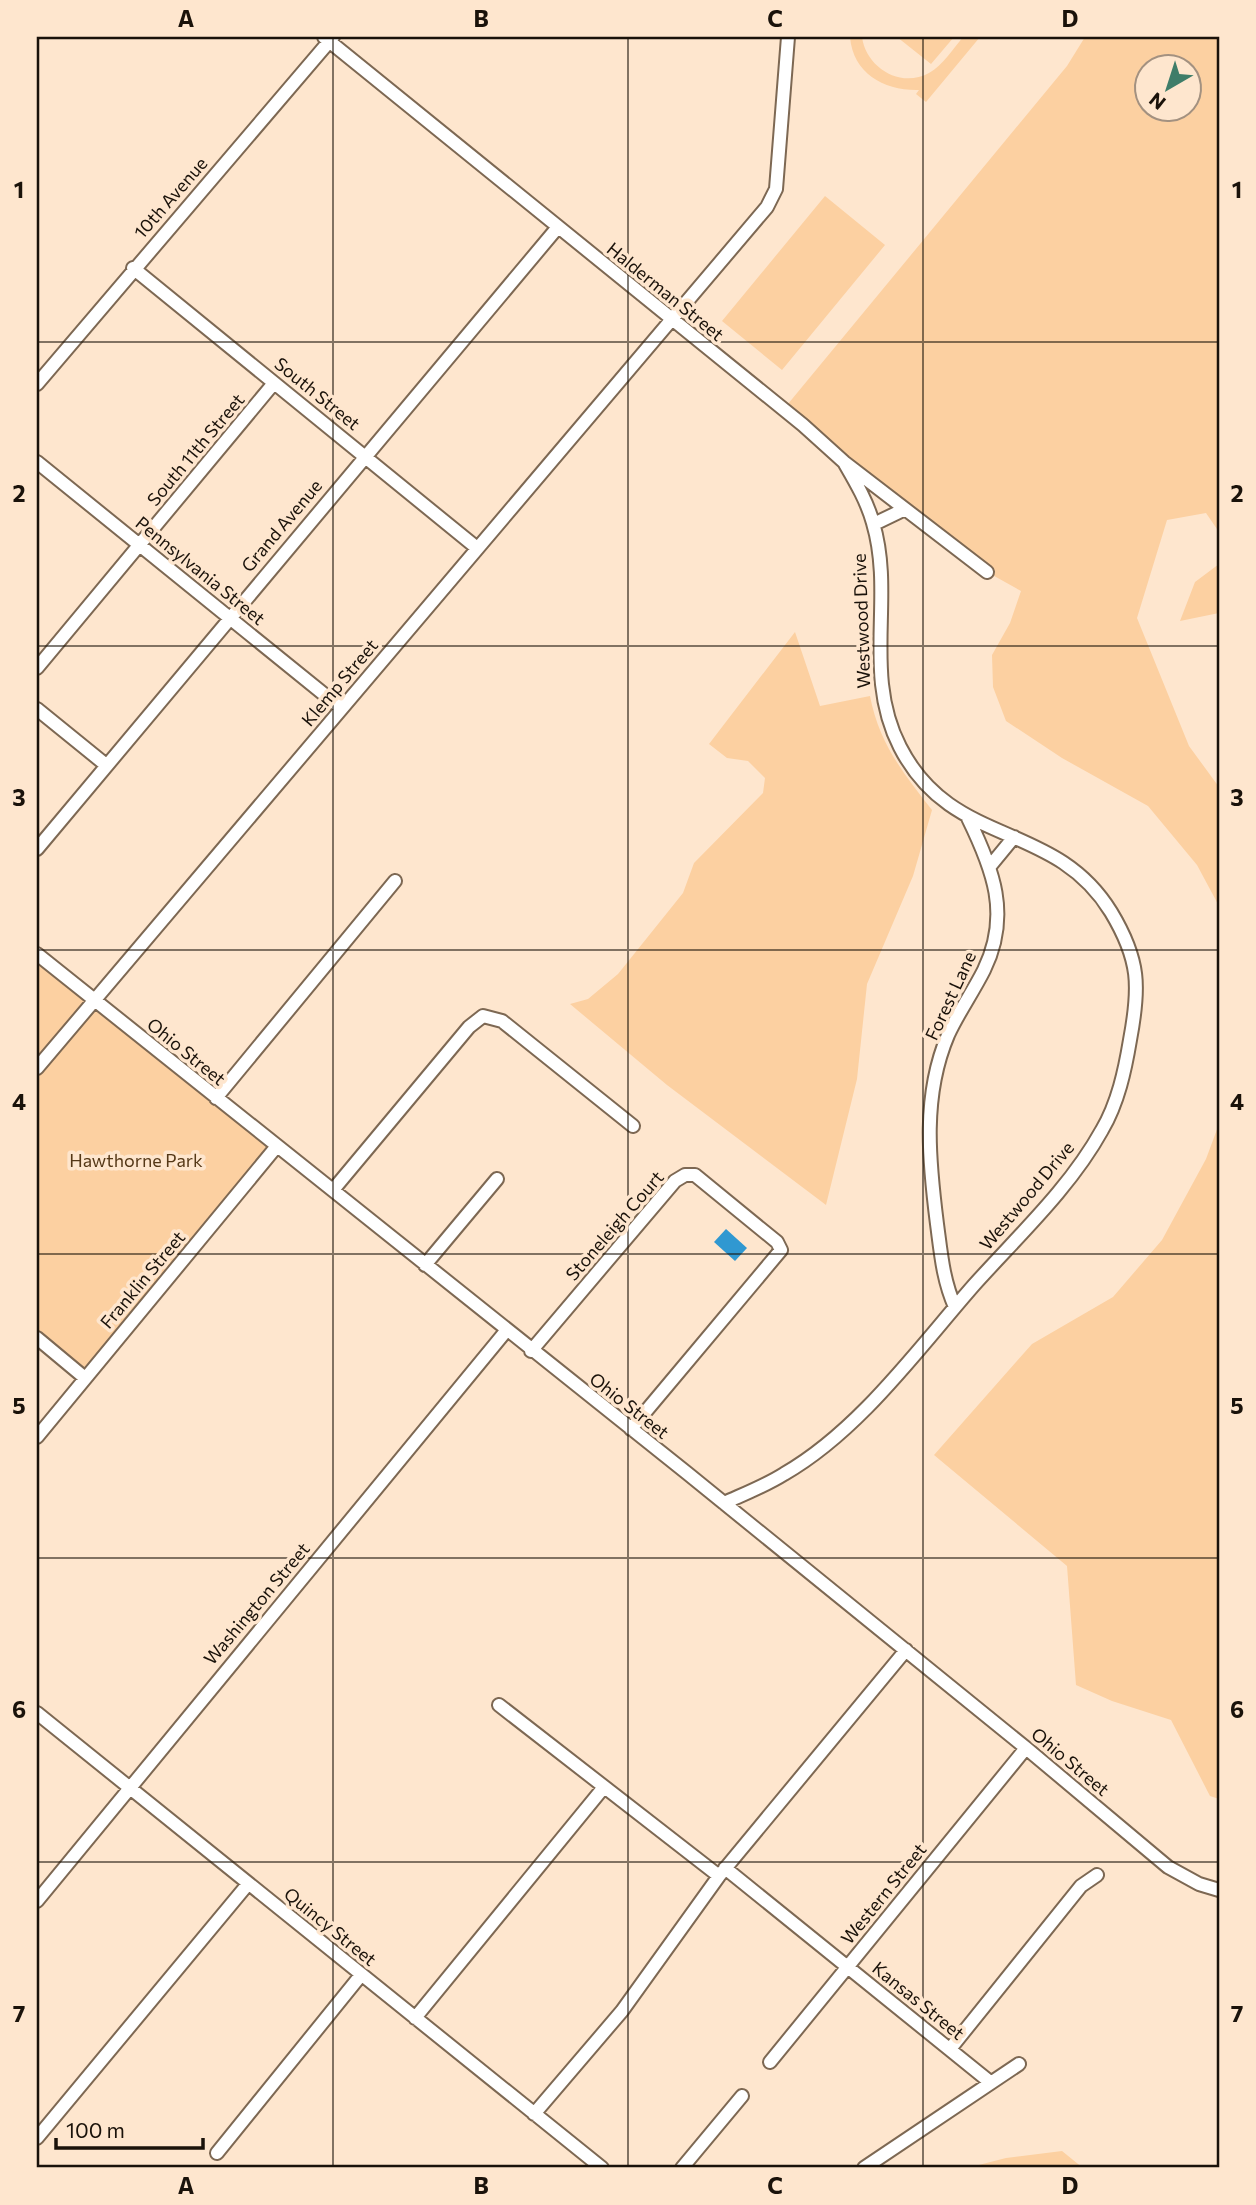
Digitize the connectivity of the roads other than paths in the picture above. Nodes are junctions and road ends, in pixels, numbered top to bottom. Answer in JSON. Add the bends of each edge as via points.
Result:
{"nodes":[{"id":1,"x":788,"y":37,"type":"edge"},
{"id":2,"x":329,"y":38,"type":"edge"},
{"id":3,"x":558,"y":227,"type":"junction"},
{"id":4,"x":134,"y":268,"type":"junction"},
{"id":5,"x":673,"y":322,"type":"junction"},
{"id":6,"x":274,"y":383,"type":"junction"},
{"id":7,"x":37,"y":384,"type":"edge"},
{"id":8,"x":365,"y":455,"type":"junction"},
{"id":9,"x":37,"y":462,"type":"edge"},
{"id":10,"x":844,"y":462,"type":"junction"},
{"id":11,"x":905,"y":509,"type":"junction"},
{"id":12,"x":874,"y":524,"type":"junction"},
{"id":13,"x":140,"y":544,"type":"junction"},
{"id":14,"x":477,"y":548,"type":"junction"},
{"id":15,"x":987,"y":572,"type":"dead end"},
{"id":16,"x":229,"y":616,"type":"junction"},
{"id":17,"x":37,"y":668,"type":"edge"},
{"id":18,"x":341,"y":708,"type":"junction"},
{"id":19,"x":37,"y":709,"type":"edge"},
{"id":20,"x":106,"y":765,"type":"junction"},
{"id":21,"x":968,"y":818,"type":"junction"},
{"id":22,"x":1014,"y":837,"type":"junction"},
{"id":23,"x":37,"y":849,"type":"edge"},
{"id":24,"x":991,"y":865,"type":"junction"},
{"id":25,"x":396,"y":881,"type":"dead end"},
{"id":26,"x":37,"y":954,"type":"edge"},
{"id":27,"x":94,"y":1000,"type":"junction"},
{"id":28,"x":37,"y":1068,"type":"edge"},
{"id":29,"x":216,"y":1098,"type":"junction"},
{"id":30,"x":633,"y":1126,"type":"dead end"},
{"id":31,"x":277,"y":1146,"type":"junction"},
{"id":32,"x":497,"y":1179,"type":"dead end"},
{"id":33,"x":332,"y":1190,"type":"junction"},
{"id":34,"x":425,"y":1265,"type":"junction"},
{"id":35,"x":955,"y":1307,"type":"junction"},
{"id":36,"x":506,"y":1331,"type":"junction"},
{"id":37,"x":37,"y":1338,"type":"edge"},
{"id":38,"x":531,"y":1351,"type":"junction"},
{"id":39,"x":85,"y":1378,"type":"junction"},
{"id":40,"x":631,"y":1429,"type":"junction"},
{"id":41,"x":37,"y":1437,"type":"edge"},
{"id":42,"x":723,"y":1503,"type":"junction"},
{"id":43,"x":906,"y":1650,"type":"junction"},
{"id":44,"x":499,"y":1705,"type":"dead end"},
{"id":45,"x":37,"y":1713,"type":"edge"},
{"id":46,"x":1026,"y":1748,"type":"junction"},
{"id":47,"x":604,"y":1787,"type":"junction"},
{"id":48,"x":128,"y":1788,"type":"junction"},
{"id":49,"x":722,"y":1872,"type":"junction"},
{"id":50,"x":1097,"y":1875,"type":"dead end"},
{"id":51,"x":248,"y":1884,"type":"junction"},
{"id":52,"x":1219,"y":1890,"type":"edge"},
{"id":53,"x":37,"y":1901,"type":"edge"},
{"id":54,"x":848,"y":1967,"type":"junction"},
{"id":55,"x":361,"y":1975,"type":"junction"},
{"id":56,"x":415,"y":2018,"type":"junction"},
{"id":57,"x":950,"y":2049,"type":"junction"},
{"id":58,"x":770,"y":2063,"type":"dead end"},
{"id":59,"x":1019,"y":2064,"type":"dead end"},
{"id":60,"x":990,"y":2082,"type":"junction"},
{"id":61,"x":742,"y":2096,"type":"dead end"},
{"id":62,"x":534,"y":2114,"type":"junction"},
{"id":63,"x":37,"y":2138,"type":"edge"},
{"id":64,"x":217,"y":2153,"type":"dead end"},
{"id":65,"x":601,"y":2168,"type":"edge"},
{"id":66,"x":682,"y":2168,"type":"edge"},
{"id":67,"x":864,"y":2168,"type":"edge"}],
"edges":[{"from":1,"to":5,"type":"street","via":[[776,189],[767,207]]},
{"from":2,"to":3,"type":"street","name":"Halderman Street"},
{"from":2,"to":4,"type":"street","name":"10th Avenue"},
{"from":3,"to":5,"type":"street","name":"Halderman Street"},
{"from":3,"to":8,"type":"street","name":"Grand Avenue"},
{"from":4,"to":6,"type":"street","name":"South Street"},
{"from":4,"to":7,"type":"street","name":"10th Avenue"},
{"from":5,"to":10,"type":"street","name":"Halderman Street"},
{"from":5,"to":14,"type":"street","name":"Klemp Street"},
{"from":6,"to":8,"type":"street","name":"South Street"},
{"from":6,"to":13,"type":"street","name":"South 11th Street"},
{"from":8,"to":14,"type":"street","name":"South Street"},
{"from":8,"to":16,"type":"street","name":"Grand Avenue"},
{"from":9,"to":13,"type":"street","name":"Pennsylvania Street"},
{"from":10,"to":11,"type":"street","name":"Halderman Street"},
{"from":10,"to":12,"type":"street","name":"Westwood Drive"},
{"from":11,"to":12,"type":"street"},
{"from":11,"to":15,"type":"street","name":"Halderman Street"},
{"from":12,"to":21,"type":"street","name":"Westwood Drive","via":[[880,565],[881,693],[891,730],[909,764],[936,796]]},
{"from":13,"to":16,"type":"street","name":"Pennsylvania Street"},
{"from":13,"to":17,"type":"street","name":"South 11th Street"},
{"from":14,"to":18,"type":"street","name":"Klemp Street"},
{"from":16,"to":18,"type":"street","name":"Pennsylvania Street"},
{"from":16,"to":20,"type":"street","name":"Grand Avenue"},
{"from":18,"to":27,"type":"street","name":"Klemp Street"},
{"from":19,"to":20,"type":"street"},
{"from":20,"to":23,"type":"street","name":"Grand Avenue"},
{"from":21,"to":22,"type":"street","name":"Westwood Drive"},
{"from":21,"to":24,"type":"street","name":"Forest Lane"},
{"from":22,"to":24,"type":"street"},
{"from":22,"to":35,"type":"street","name":"Westwood Drive","via":[[1067,862],[1093,885],[1135,956],[1138,995],[1124,1073],[1104,1127],[1073,1174]]},
{"from":24,"to":35,"type":"street","name":"Forest Lane","via":[[997,899],[995,945],[948,1036],[929,1114],[929,1158],[944,1282]]},
{"from":25,"to":29,"type":"street"},
{"from":26,"to":27,"type":"street","name":"Ohio Street"},
{"from":27,"to":28,"type":"street","name":"Klemp Street"},
{"from":27,"to":29,"type":"street","name":"Ohio Street"},
{"from":29,"to":31,"type":"street","name":"Ohio Street"},
{"from":30,"to":33,"type":"street","via":[[502,1021],[491,1016],[479,1018]]},
{"from":31,"to":33,"type":"street","name":"Ohio Street"},
{"from":31,"to":39,"type":"street","name":"Franklin Street"},
{"from":32,"to":34,"type":"street"},
{"from":33,"to":34,"type":"street","name":"Ohio Street"},
{"from":34,"to":36,"type":"street","name":"Ohio Street"},
{"from":35,"to":42,"type":"street","name":"Westwood Drive","via":[[916,1354],[817,1451],[785,1474]]},
{"from":36,"to":38,"type":"street","name":"Ohio Street"},
{"from":36,"to":48,"type":"street","name":"Washington Street"},
{"from":37,"to":39,"type":"street"},
{"from":38,"to":40,"type":"street","name":"Ohio Street"},
{"from":38,"to":40,"type":"street","name":"Stoneleigh Court","via":[[675,1181],[695,1175],[777,1242],[781,1251]]},
{"from":39,"to":41,"type":"street","name":"Franklin Street"},
{"from":40,"to":42,"type":"street","name":"Ohio Street"},
{"from":42,"to":43,"type":"street","name":"Ohio Street"},
{"from":43,"to":46,"type":"street","name":"Ohio Street"},
{"from":43,"to":49,"type":"street"},
{"from":44,"to":47,"type":"street","name":"Kansas Street"},
{"from":45,"to":48,"type":"street","name":"Quincy Street"},
{"from":46,"to":52,"type":"street","name":"Ohio Street","via":[[1168,1867]]},
{"from":46,"to":54,"type":"street","name":"Western Street"},
{"from":47,"to":49,"type":"street","name":"Kansas Street"},
{"from":47,"to":56,"type":"street"},
{"from":48,"to":51,"type":"street","name":"Quincy Street"},
{"from":48,"to":53,"type":"street","name":"Washington Street"},
{"from":49,"to":54,"type":"street","name":"Kansas Street"},
{"from":49,"to":62,"type":"street","via":[[622,2011]]},
{"from":50,"to":57,"type":"street","via":[[1081,1886]]},
{"from":51,"to":55,"type":"street","name":"Quincy Street"},
{"from":51,"to":63,"type":"street"},
{"from":54,"to":57,"type":"street","name":"Kansas Street"},
{"from":54,"to":58,"type":"street","name":"Western Street"},
{"from":55,"to":56,"type":"street","name":"Quincy Street"},
{"from":55,"to":64,"type":"street"},
{"from":56,"to":62,"type":"street","name":"Quincy Street"},
{"from":57,"to":60,"type":"street","name":"Kansas Street"},
{"from":59,"to":60,"type":"street"},
{"from":60,"to":67,"type":"street"},
{"from":61,"to":66,"type":"street"},
{"from":62,"to":65,"type":"street","name":"Quincy Street"}]}
